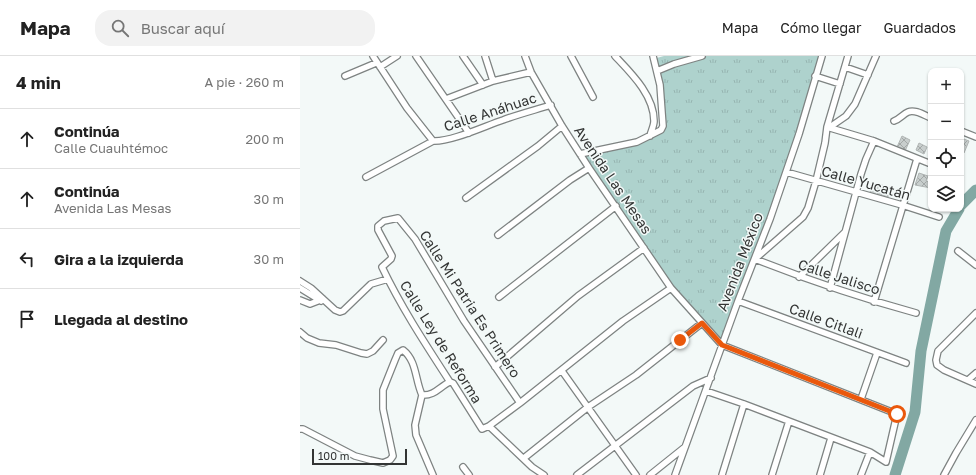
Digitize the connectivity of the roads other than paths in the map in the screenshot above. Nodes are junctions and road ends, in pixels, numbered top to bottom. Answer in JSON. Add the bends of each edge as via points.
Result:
{"nodes":[{"id":1,"x":373,"y":56,"type":"edge"},
{"id":2,"x":397,"y":56,"type":"edge"},
{"id":3,"x":416,"y":56,"type":"edge"},
{"id":4,"x":463,"y":56,"type":"edge"},
{"id":5,"x":485,"y":56,"type":"edge"},
{"id":6,"x":525,"y":56,"type":"edge"},
{"id":7,"x":571,"y":56,"type":"edge"},
{"id":8,"x":615,"y":56,"type":"edge"},
{"id":9,"x":653,"y":56,"type":"edge"},
{"id":10,"x":699,"y":56,"type":"edge"},
{"id":11,"x":822,"y":56,"type":"edge"},
{"id":12,"x":848,"y":56,"type":"edge"},
{"id":13,"x":876,"y":56,"type":"edge"},
{"id":14,"x":378,"y":65,"type":"junction"},
{"id":15,"x":845,"y":67,"type":"junction"},
{"id":16,"x":656,"y":71,"type":"junction"},
{"id":17,"x":531,"y":72,"type":"junction"},
{"id":18,"x":868,"y":75,"type":"junction"},
{"id":19,"x":345,"y":76,"type":"dead end"},
{"id":20,"x":815,"y":76,"type":"junction"},
{"id":21,"x":493,"y":81,"type":"junction"},
{"id":22,"x":840,"y":84,"type":"junction"},
{"id":23,"x":483,"y":85,"type":"junction"},
{"id":24,"x":593,"y":97,"type":"dead end"},
{"id":25,"x":446,"y":99,"type":"junction"},
{"id":26,"x":551,"y":105,"type":"junction"},
{"id":27,"x":928,"y":117,"type":"edge"},
{"id":28,"x":894,"y":121,"type":"dead end"},
{"id":29,"x":562,"y":126,"type":"junction"},
{"id":30,"x":828,"y":127,"type":"junction"},
{"id":31,"x":469,"y":132,"type":"junction"},
{"id":32,"x":964,"y":132,"type":"edge"},
{"id":33,"x":650,"y":136,"type":"junction"},
{"id":34,"x":976,"y":137,"type":"edge"},
{"id":35,"x":435,"y":141,"type":"junction"},
{"id":36,"x":874,"y":141,"type":"junction"},
{"id":37,"x":580,"y":154,"type":"junction"},
{"id":38,"x":916,"y":159,"type":"junction"},
{"id":39,"x":928,"y":163,"type":"edge"},
{"id":40,"x":589,"y":168,"type":"junction"},
{"id":41,"x":786,"y":172,"type":"junction"},
{"id":42,"x":366,"y":178,"type":"dead end"},
{"id":43,"x":816,"y":181,"type":"junction"},
{"id":44,"x":856,"y":192,"type":"junction"},
{"id":45,"x":466,"y":198,"type":"dead end"},
{"id":46,"x":902,"y":205,"type":"junction"},
{"id":47,"x":616,"y":206,"type":"junction"},
{"id":48,"x":939,"y":217,"type":"dead end"},
{"id":49,"x":846,"y":231,"type":"junction"},
{"id":50,"x":498,"y":235,"type":"dead end"},
{"id":51,"x":644,"y":248,"type":"junction"},
{"id":52,"x":958,"y":251,"type":"dead end"},
{"id":53,"x":755,"y":259,"type":"junction"},
{"id":54,"x":976,"y":265,"type":"edge"},
{"id":55,"x":382,"y":267,"type":"joint"},
{"id":56,"x":799,"y":277,"type":"junction"},
{"id":57,"x":388,"y":279,"type":"junction"},
{"id":58,"x":300,"y":281,"type":"edge"},
{"id":59,"x":300,"y":288,"type":"edge"},
{"id":60,"x":672,"y":288,"type":"junction"},
{"id":61,"x":830,"y":288,"type":"junction"},
{"id":62,"x":499,"y":297,"type":"dead end"},
{"id":63,"x":300,"y":300,"type":"edge"},
{"id":64,"x":322,"y":300,"type":"junction"},
{"id":65,"x":738,"y":301,"type":"junction"},
{"id":66,"x":874,"y":302,"type":"junction"},
{"id":67,"x":916,"y":313,"type":"dead end"},
{"id":68,"x":976,"y":313,"type":"edge"},
{"id":69,"x":702,"y":323,"type":"junction"},
{"id":70,"x":300,"y":332,"type":"edge"},
{"id":71,"x":383,"y":340,"type":"dead end"},
{"id":72,"x":722,"y":345,"type":"junction"},
{"id":73,"x":877,"y":353,"type":"junction"},
{"id":74,"x":906,"y":363,"type":"dead end"},
{"id":75,"x":495,"y":367,"type":"junction"},
{"id":76,"x":562,"y":370,"type":"junction"},
{"id":77,"x":976,"y":373,"type":"edge"},
{"id":78,"x":711,"y":378,"type":"junction"},
{"id":79,"x":968,"y":380,"type":"junction"},
{"id":80,"x":450,"y":382,"type":"junction"},
{"id":81,"x":976,"y":384,"type":"edge"},
{"id":82,"x":706,"y":391,"type":"junction"},
{"id":83,"x":422,"y":395,"type":"junction"},
{"id":84,"x":861,"y":399,"type":"junction"},
{"id":85,"x":520,"y":404,"type":"junction"},
{"id":86,"x":744,"y":404,"type":"junction"},
{"id":87,"x":588,"y":407,"type":"junction"},
{"id":88,"x":976,"y":420,"type":"edge"},
{"id":89,"x":789,"y":421,"type":"junction"},
{"id":90,"x":489,"y":426,"type":"junction"},
{"id":91,"x":300,"y":429,"type":"edge"},
{"id":92,"x":831,"y":438,"type":"junction"},
{"id":93,"x":615,"y":446,"type":"junction"},
{"id":94,"x":685,"y":447,"type":"junction"},
{"id":95,"x":870,"y":452,"type":"junction"},
{"id":96,"x":524,"y":458,"type":"junction"},
{"id":97,"x":463,"y":467,"type":"dead end"},
{"id":98,"x":532,"y":467,"type":"junction"},
{"id":99,"x":433,"y":475,"type":"edge"},
{"id":100,"x":470,"y":475,"type":"edge"},
{"id":101,"x":536,"y":475,"type":"edge"},
{"id":102,"x":544,"y":475,"type":"edge"},
{"id":103,"x":577,"y":475,"type":"edge"},
{"id":104,"x":636,"y":475,"type":"edge"},
{"id":105,"x":650,"y":475,"type":"edge"},
{"id":106,"x":675,"y":475,"type":"edge"},
{"id":107,"x":722,"y":475,"type":"edge"},
{"id":108,"x":772,"y":475,"type":"edge"},
{"id":109,"x":820,"y":475,"type":"edge"},
{"id":110,"x":861,"y":475,"type":"edge"},
{"id":111,"x":944,"y":475,"type":"edge"}],
"edges":[{"from":1,"to":14,"type":"street"},
{"from":2,"to":14,"type":"street"},
{"from":3,"to":25,"type":"street"},
{"from":4,"to":23,"type":"street"},
{"from":5,"to":21,"type":"street"},
{"from":6,"to":17,"type":"street","name":"Avenida Las Mesas"},
{"from":7,"to":24,"type":"street"},
{"from":8,"to":33,"type":"street","via":[[643,90],[651,106],[654,122]]},
{"from":9,"to":16,"type":"street"},
{"from":10,"to":16,"type":"street"},
{"from":11,"to":20,"type":"street","name":"Avenida México"},
{"from":12,"to":15,"type":"street"},
{"from":13,"to":18,"type":"street"},
{"from":14,"to":19,"type":"street"},
{"from":14,"to":35,"type":"street","via":[[407,108]]},
{"from":15,"to":18,"type":"street"},
{"from":15,"to":22,"type":"street"},
{"from":16,"to":33,"type":"street","via":[[660,85],[663,126]]},
{"from":17,"to":21,"type":"street"},
{"from":17,"to":26,"type":"street","name":"Avenida Las Mesas"},
{"from":18,"to":30,"type":"street","via":[[855,104],[846,116]]},
{"from":20,"to":22,"type":"street"},
{"from":20,"to":41,"type":"street","name":"Avenida México"},
{"from":21,"to":23,"type":"street"},
{"from":22,"to":30,"type":"street"},
{"from":23,"to":25,"type":"street"},
{"from":25,"to":31,"type":"street"},
{"from":26,"to":29,"type":"street","name":"Avenida Las Mesas"},
{"from":26,"to":31,"type":"street","name":"Calle Anáhuac"},
{"from":27,"to":28,"type":"street","via":[[914,111]]},
{"from":29,"to":37,"type":"street","name":"Avenida Las Mesas"},
{"from":29,"to":45,"type":"street"},
{"from":30,"to":36,"type":"street"},
{"from":30,"to":43,"type":"street"},
{"from":31,"to":35,"type":"street","name":"Calle Anáhuac"},
{"from":32,"to":34,"type":"street"},
{"from":33,"to":37,"type":"street","via":[[637,142]]},
{"from":35,"to":42,"type":"street","name":"Calle Anáhuac"},
{"from":36,"to":38,"type":"street"},
{"from":36,"to":44,"type":"street"},
{"from":37,"to":40,"type":"street","name":"Avenida Las Mesas"},
{"from":38,"to":39,"type":"street"},
{"from":38,"to":46,"type":"street"},
{"from":40,"to":47,"type":"street","name":"Avenida Las Mesas"},
{"from":40,"to":50,"type":"street"},
{"from":41,"to":43,"type":"street","name":"Calle Yucatán"},
{"from":41,"to":53,"type":"street","name":"Avenida México"},
{"from":43,"to":44,"type":"street","name":"Calle Yucatán"},
{"from":43,"to":53,"type":"street","via":[[803,217]]},
{"from":44,"to":46,"type":"street","name":"Calle Yucatán"},
{"from":44,"to":49,"type":"street"},
{"from":46,"to":48,"type":"street","name":"Calle Yucatán"},
{"from":46,"to":66,"type":"street"},
{"from":47,"to":51,"type":"street","name":"Avenida Las Mesas"},
{"from":47,"to":62,"type":"street"},
{"from":49,"to":56,"type":"street"},
{"from":49,"to":61,"type":"street"},
{"from":51,"to":60,"type":"street","name":"Avenida Las Mesas"},
{"from":51,"to":75,"type":"street","via":[[578,296]]},
{"from":52,"to":54,"type":"street"},
{"from":53,"to":56,"type":"street","name":"Calle Jalisco"},
{"from":53,"to":65,"type":"street","name":"Avenida México"},
{"from":55,"to":57,"type":"street","name":"Calle Ley de Reforma"},
{"from":55,"to":75,"type":"street","name":"Calle Mi Patria Es Primero","via":[[392,256],[378,226],[384,221],[398,218],[415,239]]},
{"from":56,"to":61,"type":"street","name":"Calle Jalisco"},
{"from":57,"to":64,"type":"street","via":[[371,284],[340,312]]},
{"from":57,"to":80,"type":"street","name":"Calle Ley de Reforma","via":[[416,330]]},
{"from":58,"to":64,"type":"street"},
{"from":59,"to":64,"type":"street"},
{"from":60,"to":69,"type":"street","name":"Avenida Las Mesas"},
{"from":60,"to":76,"type":"street","via":[[623,321]]},
{"from":61,"to":66,"type":"street","name":"Calle Jalisco"},
{"from":63,"to":64,"type":"street","via":[[310,304]]},
{"from":65,"to":72,"type":"street","name":"Avenida México"},
{"from":65,"to":73,"type":"street","name":"Calle Citlali"},
{"from":66,"to":67,"type":"street","name":"Calle Jalisco"},
{"from":68,"to":79,"type":"street","via":[[938,351],[936,360],[937,365],[944,370]]},
{"from":69,"to":72,"type":"street"},
{"from":69,"to":87,"type":"street","via":[[636,375]]},
{"from":70,"to":71,"type":"street","via":[[319,343],[367,354]]},
{"from":72,"to":78,"type":"street","name":"Avenida México"},
{"from":72,"to":84,"type":"street"},
{"from":73,"to":74,"type":"street","name":"Calle Citlali"},
{"from":73,"to":84,"type":"street"},
{"from":75,"to":85,"type":"street","name":"Calle Mi Patria Es Primero"},
{"from":76,"to":85,"type":"street"},
{"from":76,"to":87,"type":"street"},
{"from":77,"to":79,"type":"street"},
{"from":78,"to":82,"type":"street","name":"Avenida México"},
{"from":78,"to":93,"type":"street","via":[[693,386]]},
{"from":79,"to":81,"type":"street"},
{"from":80,"to":83,"type":"street","via":[[428,396]]},
{"from":80,"to":90,"type":"street","name":"Calle Ley de Reforma","via":[[482,429]]},
{"from":82,"to":86,"type":"street"},
{"from":82,"to":94,"type":"street","name":"Avenida México"},
{"from":83,"to":91,"type":"street","via":[[410,355],[403,350],[398,353],[383,390],[383,409],[393,456],[383,464],[355,456]]},
{"from":83,"to":99,"type":"street","via":[[414,425]]},
{"from":84,"to":95,"type":"street","via":[[897,414],[886,462]]},
{"from":85,"to":90,"type":"street"},
{"from":86,"to":89,"type":"street"},
{"from":86,"to":107,"type":"street"},
{"from":87,"to":93,"type":"street"},
{"from":87,"to":96,"type":"street"},
{"from":88,"to":111,"type":"street"},
{"from":89,"to":92,"type":"street"},
{"from":89,"to":108,"type":"street"},
{"from":90,"to":96,"type":"street"},
{"from":92,"to":95,"type":"street"},
{"from":92,"to":109,"type":"street"},
{"from":93,"to":103,"type":"street"},
{"from":93,"to":104,"type":"street"},
{"from":94,"to":105,"type":"street"},
{"from":94,"to":106,"type":"street","name":"Avenida México"},
{"from":95,"to":110,"type":"street"},
{"from":96,"to":98,"type":"street"},
{"from":97,"to":100,"type":"street"},
{"from":98,"to":101,"type":"street"},
{"from":98,"to":102,"type":"street"}]}
